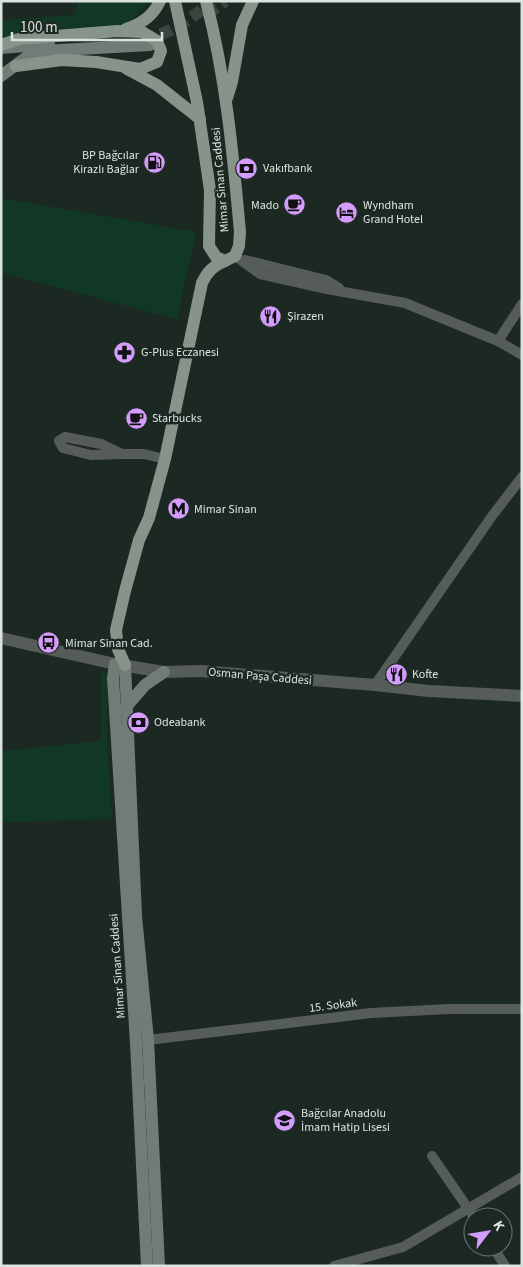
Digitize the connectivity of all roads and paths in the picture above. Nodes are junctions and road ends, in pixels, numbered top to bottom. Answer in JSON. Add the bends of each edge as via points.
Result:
{"nodes":[{"id":1,"x":160,"y":1,"type":"edge"},
{"id":2,"x":175,"y":1,"type":"edge"},
{"id":3,"x":206,"y":1,"type":"edge"},
{"id":4,"x":252,"y":1,"type":"edge"},
{"id":5,"x":117,"y":31,"type":"junction"},
{"id":6,"x":134,"y":41,"type":"tunnel mouth"},
{"id":7,"x":150,"y":45,"type":"tunnel mouth"},
{"id":8,"x":1,"y":47,"type":"edge"},
{"id":9,"x":16,"y":66,"type":"junction"},
{"id":10,"x":123,"y":67,"type":"junction"},
{"id":11,"x":1,"y":76,"type":"edge"},
{"id":12,"x":226,"y":100,"type":"junction"},
{"id":13,"x":200,"y":119,"type":"junction"},
{"id":14,"x":234,"y":259,"type":"junction"},
{"id":15,"x":522,"y":304,"type":"edge"},
{"id":16,"x":498,"y":342,"type":"junction"},
{"id":17,"x":522,"y":355,"type":"edge"},
{"id":18,"x":122,"y":454,"type":"junction"},
{"id":19,"x":165,"y":459,"type":"junction"},
{"id":20,"x":522,"y":477,"type":"edge"},
{"id":21,"x":1,"y":638,"type":"edge"},
{"id":22,"x":120,"y":665,"type":"junction"},
{"id":23,"x":164,"y":672,"type":"junction"},
{"id":24,"x":375,"y":685,"type":"junction"},
{"id":25,"x":522,"y":696,"type":"edge"},
{"id":26,"x":126,"y":707,"type":"junction"},
{"id":27,"x":522,"y":1009,"type":"edge"},
{"id":28,"x":148,"y":1040,"type":"junction"},
{"id":29,"x":432,"y":1156,"type":"dead end"},
{"id":30,"x":522,"y":1177,"type":"edge"},
{"id":31,"x":467,"y":1207,"type":"edge"},
{"id":32,"x":480,"y":1207,"type":"edge"},
{"id":33,"x":463,"y":1217,"type":"edge"},
{"id":34,"x":347,"y":1264,"type":"edge"},
{"id":35,"x":147,"y":1266,"type":"edge"},
{"id":36,"x":159,"y":1266,"type":"edge"},
{"id":37,"x":334,"y":1266,"type":"edge"}],
"edges":[{"from":1,"to":5,"type":"main road","via":[[149,17]]},
{"from":2,"to":13,"type":"main road","name":"Mimar Sinan Caddesi"},
{"from":3,"to":12,"type":"main road","name":"Mimar Sinan Caddesi"},
{"from":4,"to":12,"type":"main road","via":[[242,25]]},
{"from":5,"to":8,"type":"main road","via":[[18,39]]},
{"from":5,"to":10,"type":"main road","via":[[142,32],[157,41],[160,51],[157,62],[148,67]]},
{"from":6,"to":8,"type":"main road"},
{"from":7,"to":9,"type":"main road","via":[[43,51],[28,56]]},
{"from":9,"to":10,"type":"main road","via":[[62,60]]},
{"from":9,"to":11,"type":"main road"},
{"from":10,"to":13,"type":"main road","via":[[156,85]]},
{"from":12,"to":14,"type":"main road","name":"Mimar Sinan Caddesi","via":[[240,232]]},
{"from":13,"to":14,"type":"main road","name":"Mimar Sinan Caddesi","via":[[210,190],[209,246],[216,257]]},
{"from":14,"to":16,"type":"street","via":[[260,274],[405,303]]},
{"from":14,"to":19,"type":"main road","via":[[215,265],[202,284]]},
{"from":15,"to":16,"type":"street"},
{"from":16,"to":17,"type":"street"},
{"from":18,"to":18,"type":"street","via":[[78,438],[65,436],[59,441],[63,448],[91,455]]},
{"from":18,"to":19,"type":"street","via":[[144,454]]},
{"from":19,"to":22,"type":"main road","via":[[149,518],[139,540],[116,630]]},
{"from":20,"to":24,"type":"street"},
{"from":21,"to":22,"type":"street","name":"Osman Paşa Caddesi"},
{"from":22,"to":23,"type":"street","name":"Osman Paşa Caddesi"},
{"from":22,"to":26,"type":"main road","name":"Mimar Sinan Caddesi"},
{"from":22,"to":35,"type":"main road","name":"Mimar Sinan Caddesi","via":[[113,678]]},
{"from":23,"to":24,"type":"street","name":"Osman Paşa Caddesi","via":[[200,671]]},
{"from":23,"to":26,"type":"main road","via":[[145,685]]},
{"from":24,"to":25,"type":"street","name":"Osman Paşa Caddesi"},
{"from":26,"to":28,"type":"main road","name":"Mimar Sinan Caddesi","via":[[136,916]]},
{"from":27,"to":28,"type":"street","name":"15. Sokak","via":[[371,1013]]},
{"from":28,"to":36,"type":"main road","name":"Mimar Sinan Caddesi"},
{"from":29,"to":31,"type":"street"},
{"from":30,"to":32,"type":"street"},
{"from":33,"to":34,"type":"street","via":[[403,1247]]},
{"from":34,"to":37,"type":"street"}]}
